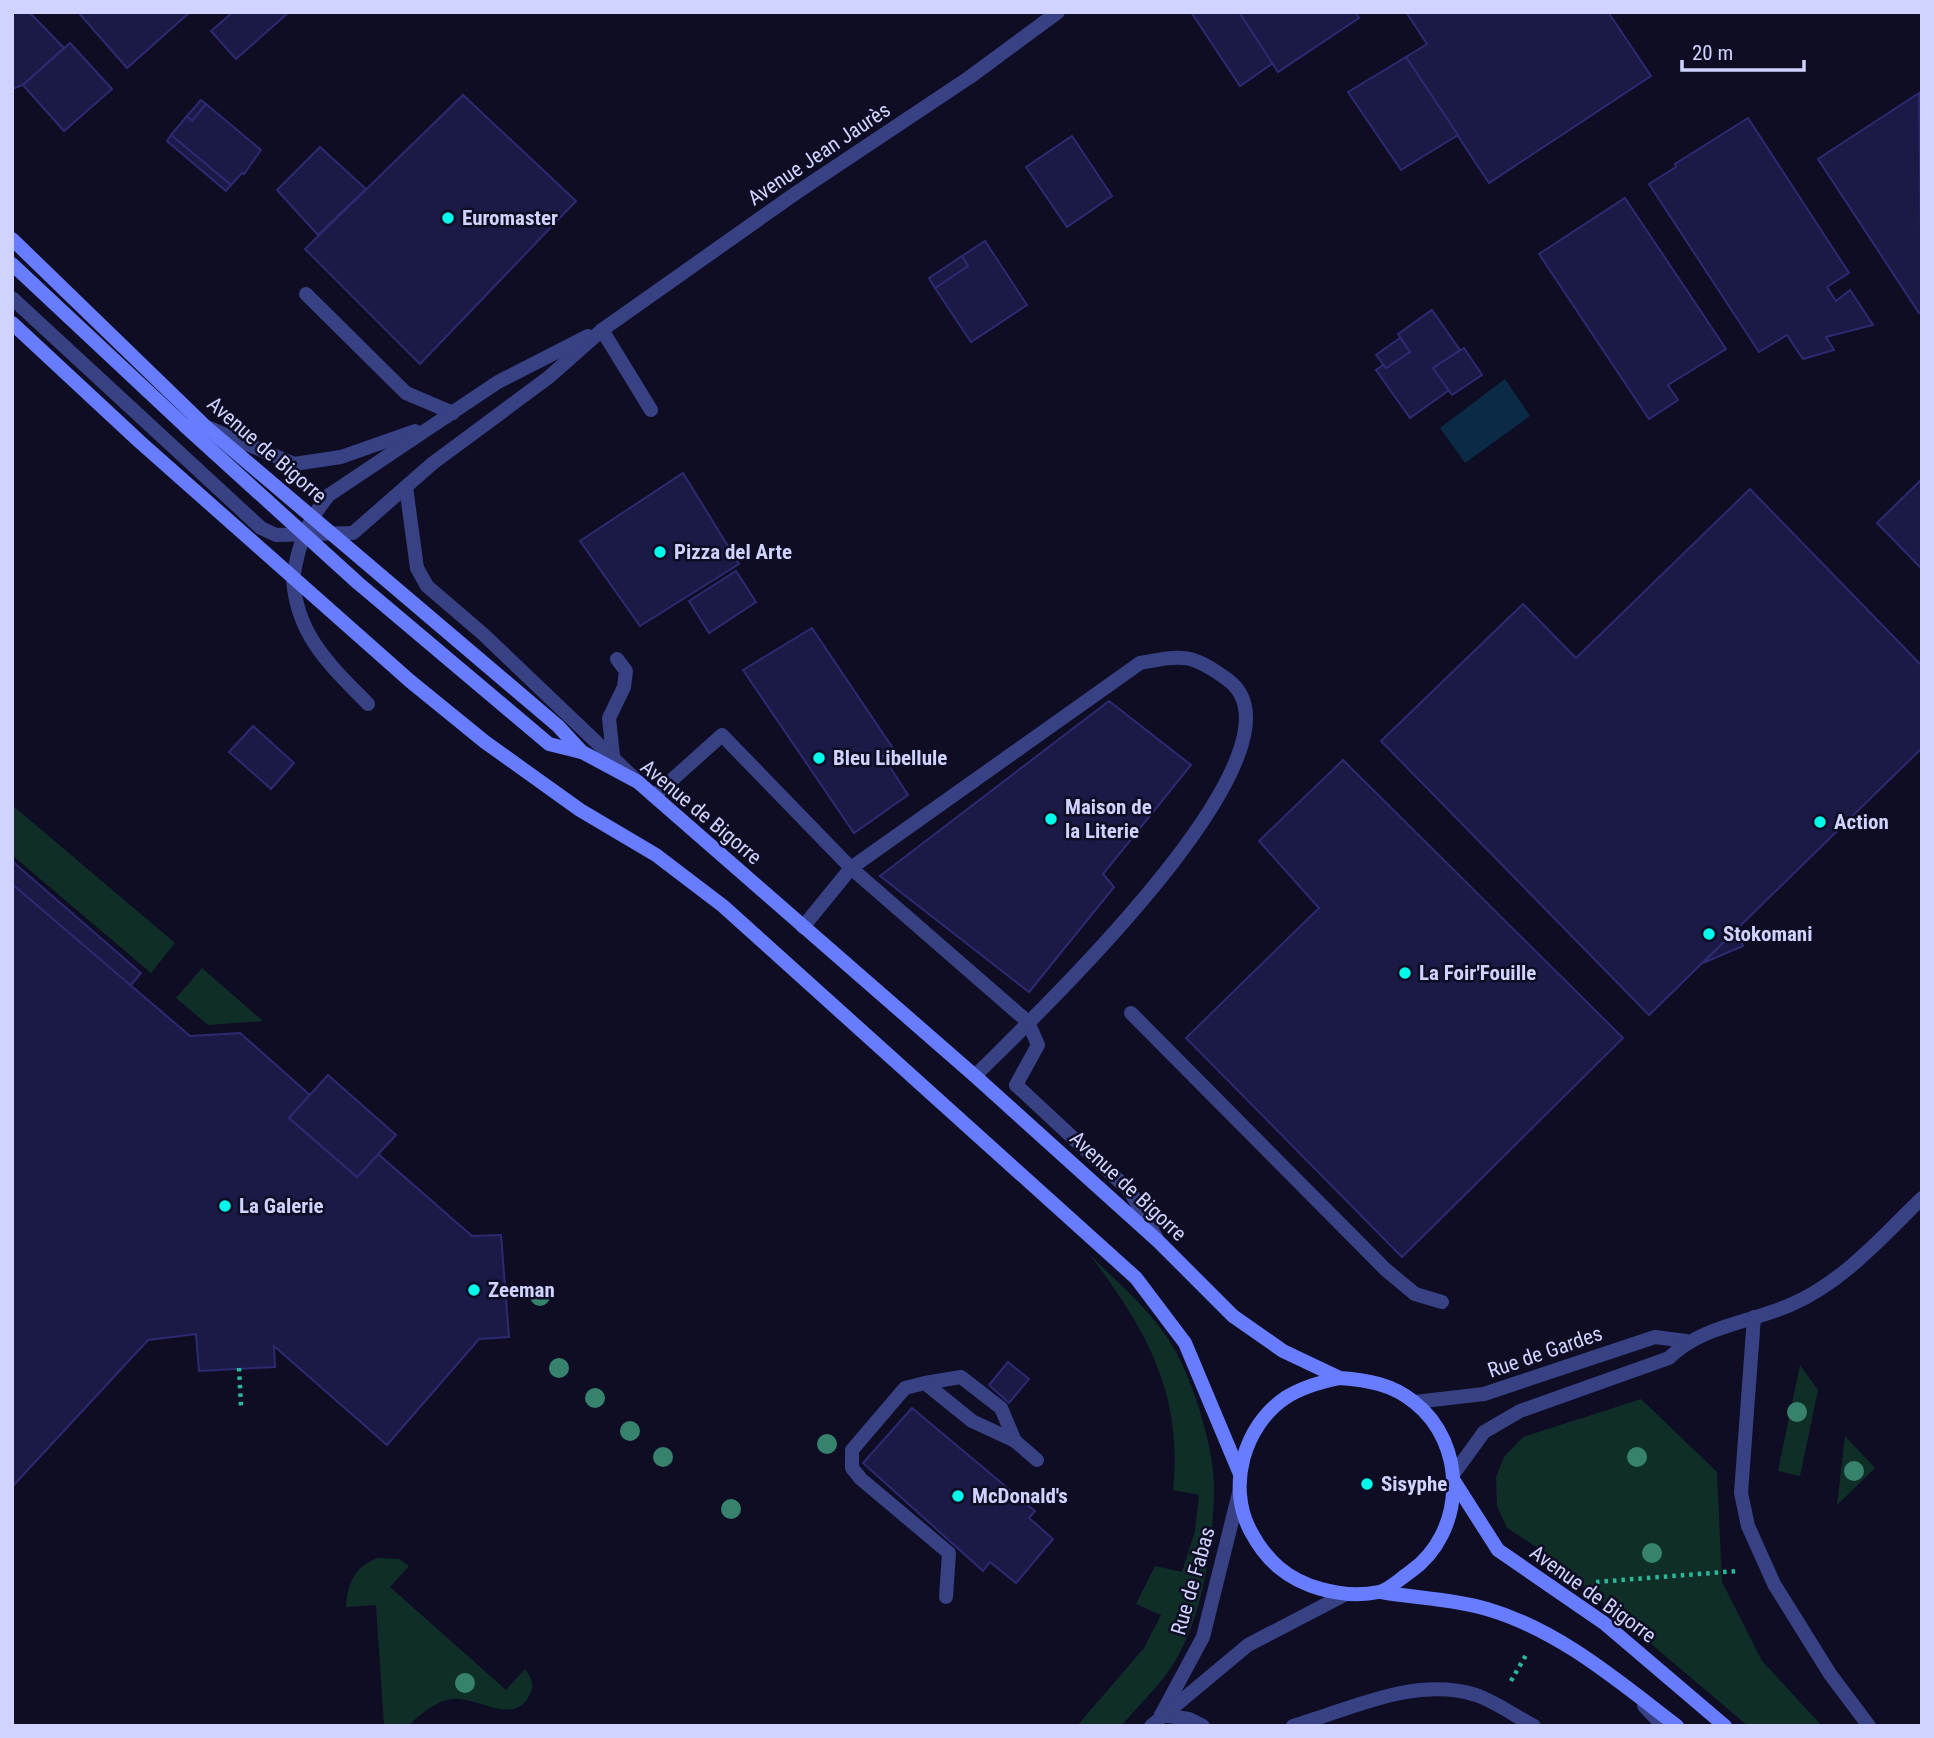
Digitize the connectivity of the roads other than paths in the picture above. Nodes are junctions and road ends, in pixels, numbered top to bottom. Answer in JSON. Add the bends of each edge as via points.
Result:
{"nodes":[{"id":1,"x":1058,"y":12,"type":"edge"},
{"id":2,"x":12,"y":239,"type":"edge"},
{"id":3,"x":12,"y":264,"type":"edge"},
{"id":4,"x":306,"y":294,"type":"dead end"},
{"id":5,"x":12,"y":298,"type":"edge"},
{"id":6,"x":12,"y":323,"type":"edge"},
{"id":7,"x":602,"y":330,"type":"junction"},
{"id":8,"x":651,"y":410,"type":"dead end"},
{"id":9,"x":453,"y":412,"type":"junction"},
{"id":10,"x":436,"y":424,"type":"junction"},
{"id":11,"x":185,"y":426,"type":"junction"},
{"id":12,"x":206,"y":427,"type":"junction"},
{"id":13,"x":406,"y":487,"type":"junction"},
{"id":14,"x":310,"y":517,"type":"junction"},
{"id":15,"x":303,"y":535,"type":"junction"},
{"id":16,"x":333,"y":535,"type":"junction"},
{"id":17,"x":293,"y":579,"type":"junction"},
{"id":18,"x":617,"y":659,"type":"dead end"},
{"id":19,"x":368,"y":704,"type":"dead end"},
{"id":20,"x":582,"y":752,"type":"junction"},
{"id":21,"x":613,"y":756,"type":"junction"},
{"id":22,"x":638,"y":782,"type":"junction"},
{"id":23,"x":654,"y":796,"type":"junction"},
{"id":24,"x":851,"y":867,"type":"junction"},
{"id":25,"x":803,"y":927,"type":"junction"},
{"id":26,"x":1131,"y":1013,"type":"dead end"},
{"id":27,"x":1028,"y":1022,"type":"junction"},
{"id":28,"x":975,"y":1076,"type":"junction"},
{"id":29,"x":1922,"y":1198,"type":"edge"},
{"id":30,"x":1158,"y":1241,"type":"junction"},
{"id":31,"x":1442,"y":1302,"type":"dead end"},
{"id":32,"x":1754,"y":1317,"type":"junction"},
{"id":33,"x":1686,"y":1341,"type":"junction"},
{"id":34,"x":1340,"y":1378,"type":"junction"},
{"id":35,"x":925,"y":1383,"type":"junction"},
{"id":36,"x":1415,"y":1402,"type":"junction"},
{"id":37,"x":1015,"y":1441,"type":"junction"},
{"id":38,"x":1037,"y":1460,"type":"dead end"},
{"id":39,"x":1240,"y":1475,"type":"junction"},
{"id":40,"x":1455,"y":1476,"type":"junction"},
{"id":41,"x":1239,"y":1493,"type":"junction"},
{"id":42,"x":1381,"y":1592,"type":"junction"},
{"id":43,"x":1344,"y":1595,"type":"junction"},
{"id":44,"x":946,"y":1597,"type":"dead end"},
{"id":45,"x":1626,"y":1688,"type":"junction"},
{"id":46,"x":1156,"y":1720,"type":"edge"},
{"id":47,"x":1203,"y":1726,"type":"edge"},
{"id":48,"x":1293,"y":1726,"type":"edge"},
{"id":49,"x":1534,"y":1726,"type":"edge"},
{"id":50,"x":1663,"y":1726,"type":"edge"},
{"id":51,"x":1677,"y":1726,"type":"edge"},
{"id":52,"x":1725,"y":1726,"type":"edge"},
{"id":53,"x":1869,"y":1726,"type":"edge"}],
"edges":[{"from":1,"to":7,"type":"street","name":"Avenue Jean Jaurès"},
{"from":2,"to":12,"type":"main road","name":"Avenue de Bigorre"},
{"from":3,"to":11,"type":"main road"},
{"from":4,"to":9,"type":"street","via":[[406,393]]},
{"from":5,"to":15,"type":"street","name":"Avenue Jean Jaurès","via":[[251,520],[276,535]]},
{"from":6,"to":17,"type":"main road"},
{"from":7,"to":8,"type":"street"},
{"from":7,"to":9,"type":"street","name":"Avenue Jean Jaurès","via":[[498,382]]},
{"from":7,"to":13,"type":"street","name":"Avenue Jean Jaurès","via":[[549,377]]},
{"from":9,"to":10,"type":"street","name":"Avenue Jean Jaurès"},
{"from":10,"to":12,"type":"street","via":[[308,464],[283,460]]},
{"from":10,"to":14,"type":"street","name":"Avenue Jean Jaurès","via":[[329,495]]},
{"from":11,"to":12,"type":"main road"},
{"from":11,"to":15,"type":"main road"},
{"from":12,"to":14,"type":"main road","name":"Avenue de Bigorre"},
{"from":13,"to":16,"type":"street","name":"Avenue Jean Jaurès","via":[[365,526]]},
{"from":13,"to":21,"type":"street","via":[[416,568],[427,586]]},
{"from":14,"to":15,"type":"street"},
{"from":14,"to":16,"type":"main road","name":"Avenue de Bigorre"},
{"from":15,"to":16,"type":"street","name":"Avenue Jean Jaurès"},
{"from":15,"to":17,"type":"street"},
{"from":15,"to":20,"type":"main road","via":[[549,744]]},
{"from":16,"to":20,"type":"main road","name":"Avenue de Bigorre","via":[[558,726]]},
{"from":17,"to":19,"type":"street","via":[[294,597],[313,646]]},
{"from":17,"to":39,"type":"main road","via":[[485,742],[580,810],[656,855],[723,906],[1136,1278],[1185,1343]]},
{"from":18,"to":21,"type":"street","via":[[626,671],[624,687],[609,718]]},
{"from":20,"to":22,"type":"main road","name":"Avenue de Bigorre"},
{"from":21,"to":22,"type":"street"},
{"from":22,"to":23,"type":"main road","name":"Avenue de Bigorre"},
{"from":23,"to":24,"type":"street","via":[[722,735]]},
{"from":23,"to":25,"type":"main road","name":"Avenue de Bigorre"},
{"from":24,"to":25,"type":"street"},
{"from":24,"to":27,"type":"street"},
{"from":24,"to":27,"type":"street","via":[[1140,663],[1180,655],[1206,664],[1236,687],[1244,701],[1246,724],[1239,757],[1200,828],[1120,928]]},
{"from":25,"to":28,"type":"main road","name":"Avenue de Bigorre"},
{"from":26,"to":31,"type":"street","via":[[1385,1269],[1415,1294]]},
{"from":27,"to":28,"type":"street"},
{"from":27,"to":30,"type":"street","via":[[1038,1045],[1016,1084],[1130,1191]]},
{"from":28,"to":30,"type":"main road","name":"Avenue de Bigorre"},
{"from":29,"to":32,"type":"street","name":"Rue de Gardes","via":[[1825,1287]]},
{"from":30,"to":34,"type":"main road","name":"Avenue de Bigorre","via":[[1233,1315],[1283,1351]]},
{"from":32,"to":33,"type":"street","name":"Rue de Gardes"},
{"from":32,"to":53,"type":"street","via":[[1741,1493],[1748,1526],[1830,1674]]},
{"from":33,"to":36,"type":"street","name":"Rue de Gardes","via":[[1655,1337],[1484,1394]]},
{"from":33,"to":40,"type":"street","name":"Rue de Gardes","via":[[1669,1358],[1520,1411],[1484,1432]]},
{"from":34,"to":36,"type":"main road","via":[[1392,1388]]},
{"from":34,"to":39,"type":"main road","via":[[1310,1385],[1284,1399],[1262,1419],[1247,1445]]},
{"from":35,"to":37,"type":"street","via":[[972,1421]]},
{"from":35,"to":37,"type":"street","via":[[961,1377],[1001,1408]]},
{"from":35,"to":44,"type":"street","via":[[905,1388],[894,1398],[852,1450],[852,1468],[949,1553]]},
{"from":36,"to":40,"type":"main road","via":[[1445,1442]]},
{"from":37,"to":38,"type":"street"},
{"from":39,"to":41,"type":"main road"},
{"from":40,"to":42,"type":"main road","via":[[1451,1514],[1438,1544],[1416,1568]]},
{"from":40,"to":52,"type":"main road","name":"Avenue de Bigorre","via":[[1498,1549],[1604,1623]]},
{"from":41,"to":43,"type":"main road","via":[[1245,1522],[1259,1548],[1279,1570],[1304,1585]]},
{"from":41,"to":46,"type":"street","name":"Rue de Fabas","via":[[1203,1637]]},
{"from":42,"to":43,"type":"main road"},
{"from":42,"to":45,"type":"main road","via":[[1485,1608],[1578,1652]]},
{"from":43,"to":46,"type":"street","via":[[1248,1645]]},
{"from":45,"to":50,"type":"street"},
{"from":45,"to":51,"type":"main road"},
{"from":46,"to":47,"type":"street","via":[[1189,1719]]},
{"from":48,"to":49,"type":"street","via":[[1402,1691],[1454,1690],[1479,1696]]}]}
